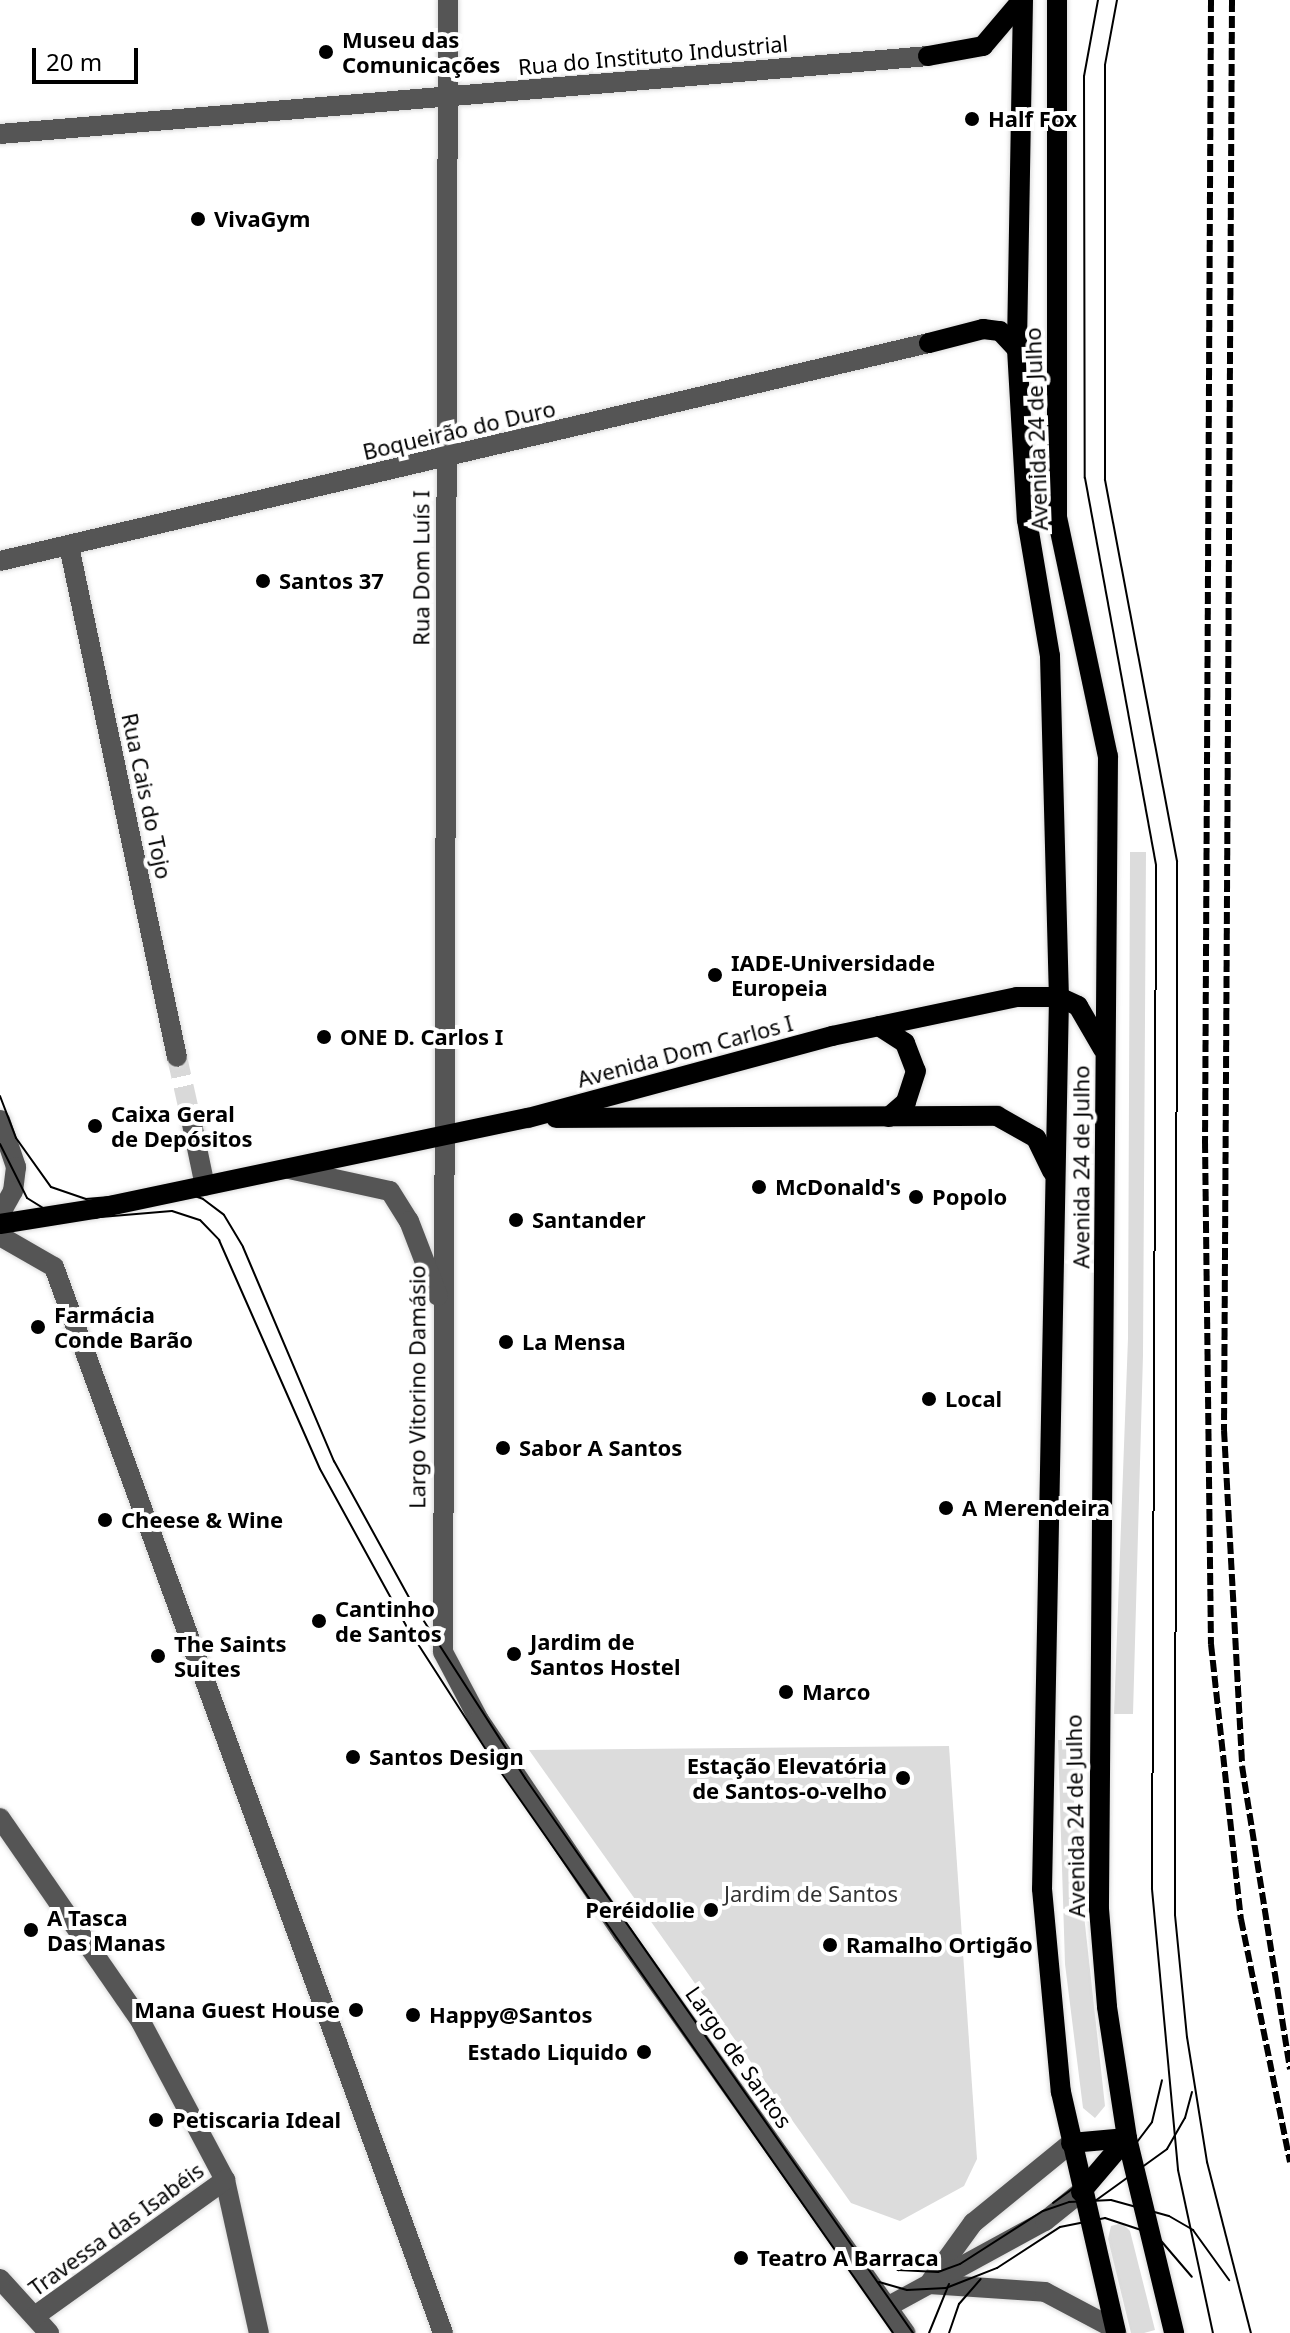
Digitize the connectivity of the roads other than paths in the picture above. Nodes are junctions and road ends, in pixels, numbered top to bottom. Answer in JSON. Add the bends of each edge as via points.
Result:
{"nodes":[{"id":1,"x":448,"y":0,"type":"edge"},
{"id":2,"x":1022,"y":0,"type":"edge"},
{"id":3,"x":1057,"y":0,"type":"edge"},
{"id":4,"x":928,"y":56,"type":"joint"},
{"id":5,"x":448,"y":96,"type":"junction"},
{"id":6,"x":0,"y":134,"type":"edge"},
{"id":7,"x":929,"y":343,"type":"joint"},
{"id":8,"x":1017,"y":349,"type":"junction"},
{"id":9,"x":446,"y":458,"type":"junction"},
{"id":10,"x":69,"y":546,"type":"junction"},
{"id":11,"x":0,"y":561,"type":"edge"},
{"id":12,"x":1059,"y":997,"type":"junction"},
{"id":13,"x":879,"y":1026,"type":"junction"},
{"id":14,"x":177,"y":1057,"type":"tunnel mouth"},
{"id":15,"x":1106,"y":1057,"type":"junction"},
{"id":16,"x":889,"y":1117,"type":"junction"},
{"id":17,"x":528,"y":1118,"type":"junction"},
{"id":18,"x":0,"y":1120,"type":"edge"},
{"id":19,"x":192,"y":1124,"type":"tunnel mouth"},
{"id":20,"x":443,"y":1136,"type":"junction"},
{"id":21,"x":289,"y":1169,"type":"junction"},
{"id":22,"x":205,"y":1186,"type":"junction"},
{"id":23,"x":0,"y":1214,"type":"edge"},
{"id":24,"x":0,"y":1224,"type":"edge"},
{"id":25,"x":1056,"y":1227,"type":"junction"},
{"id":26,"x":0,"y":1236,"type":"edge"},
{"id":27,"x":441,"y":1303,"type":"junction"},
{"id":28,"x":443,"y":1639,"type":"joint"},
{"id":29,"x":0,"y":1818,"type":"edge"},
{"id":30,"x":1127,"y":2138,"type":"junction"},
{"id":31,"x":1071,"y":2143,"type":"junction"},
{"id":32,"x":225,"y":2180,"type":"junction"},
{"id":33,"x":1081,"y":2192,"type":"junction"},
{"id":34,"x":0,"y":2279,"type":"edge"},
{"id":35,"x":929,"y":2284,"type":"junction"},
{"id":36,"x":887,"y":2307,"type":"junction"},
{"id":37,"x":35,"y":2316,"type":"junction"},
{"id":38,"x":1115,"y":2331,"type":"edge"},
{"id":39,"x":49,"y":2333,"type":"edge"},
{"id":40,"x":259,"y":2333,"type":"edge"},
{"id":41,"x":443,"y":2333,"type":"edge"},
{"id":42,"x":905,"y":2333,"type":"edge"},
{"id":43,"x":1174,"y":2333,"type":"edge"}],
"edges":[{"from":1,"to":5,"type":"street","name":"Rua Dom Luís I"},
{"from":2,"to":4,"type":"main road","via":[[983,46]]},
{"from":2,"to":8,"type":"main road","name":"Avenida 24 de Julho"},
{"from":3,"to":15,"type":"main road","name":"Avenida 24 de Julho","via":[[1057,517],[1108,756]]},
{"from":4,"to":5,"type":"street","name":"Rua do Instituto Industrial"},
{"from":5,"to":6,"type":"street","name":"Rua do Instituto Industrial"},
{"from":5,"to":9,"type":"street","name":"Rua Dom Luís I"},
{"from":7,"to":8,"type":"main road","via":[[983,329],[1000,331]]},
{"from":7,"to":9,"type":"street","name":"Boqueirão do Duro"},
{"from":8,"to":12,"type":"main road","name":"Avenida 24 de Julho","via":[[1027,520],[1050,656]]},
{"from":9,"to":10,"type":"street","name":"Boqueirão do Duro"},
{"from":9,"to":20,"type":"street","name":"Rua Dom Luís I"},
{"from":10,"to":11,"type":"street","name":"Boqueirão do Duro"},
{"from":10,"to":14,"type":"street","name":"Rua Cais do Tojo"},
{"from":12,"to":13,"type":"main road","name":"Avenida Dom Carlos I","via":[[1017,997]]},
{"from":12,"to":15,"type":"main road","via":[[1078,1006],[1090,1020]]},
{"from":12,"to":25,"type":"main road","name":"Avenida 24 de Julho"},
{"from":13,"to":16,"type":"main road","via":[[905,1043],[916,1071],[906,1102]]},
{"from":13,"to":17,"type":"main road","name":"Avenida Dom Carlos I"},
{"from":15,"to":30,"type":"main road","name":"Avenida 24 de Julho","via":[[1099,1909]]},
{"from":16,"to":17,"type":"main road","name":"Avenida Dom Carlos I"},
{"from":16,"to":25,"type":"main road","name":"Avenida Dom Carlos I","via":[[997,1116],[1023,1127],[1044,1148],[1052,1167]]},
{"from":17,"to":20,"type":"main road","name":"Avenida Dom Carlos I"},
{"from":18,"to":23,"type":"street","via":[[16,1167],[13,1191]]},
{"from":19,"to":22,"type":"street"},
{"from":20,"to":21,"type":"main road","name":"Avenida Dom Carlos I"},
{"from":20,"to":27,"type":"street","name":"Largo Vitorino Damásio"},
{"from":21,"to":22,"type":"main road","name":"Avenida Dom Carlos I"},
{"from":21,"to":27,"type":"street","via":[[390,1191],[409,1221]]},
{"from":22,"to":24,"type":"main road","name":"Avenida Dom Carlos I"},
{"from":25,"to":31,"type":"main road","name":"Avenida 24 de Julho","via":[[1042,1889],[1052,2019]]},
{"from":26,"to":41,"type":"street","via":[[54,1267]]},
{"from":27,"to":28,"type":"street","name":"Largo Vitorino Damásio"},
{"from":28,"to":36,"type":"street","name":"Largo de Santos","via":[[449,1669],[479,1720],[748,2115]]},
{"from":29,"to":32,"type":"street","via":[[141,2022]]},
{"from":30,"to":31,"type":"main road"},
{"from":30,"to":33,"type":"main road"},
{"from":30,"to":43,"type":"main road","name":"Avenida 24 de Julho"},
{"from":31,"to":33,"type":"main road","name":"Avenida 24 de Julho"},
{"from":31,"to":35,"type":"street","via":[[973,2223]]},
{"from":32,"to":37,"type":"street","name":"Travessa das Isabéis"},
{"from":32,"to":40,"type":"street"},
{"from":33,"to":35,"type":"street","via":[[1045,2221]]},
{"from":33,"to":38,"type":"main road","name":"Avenida 24 de Julho"},
{"from":34,"to":37,"type":"street"},
{"from":35,"to":36,"type":"street"},
{"from":35,"to":38,"type":"street","via":[[1045,2292]]},
{"from":36,"to":42,"type":"street","name":"Largo de Santos"},
{"from":37,"to":39,"type":"street"}]}
